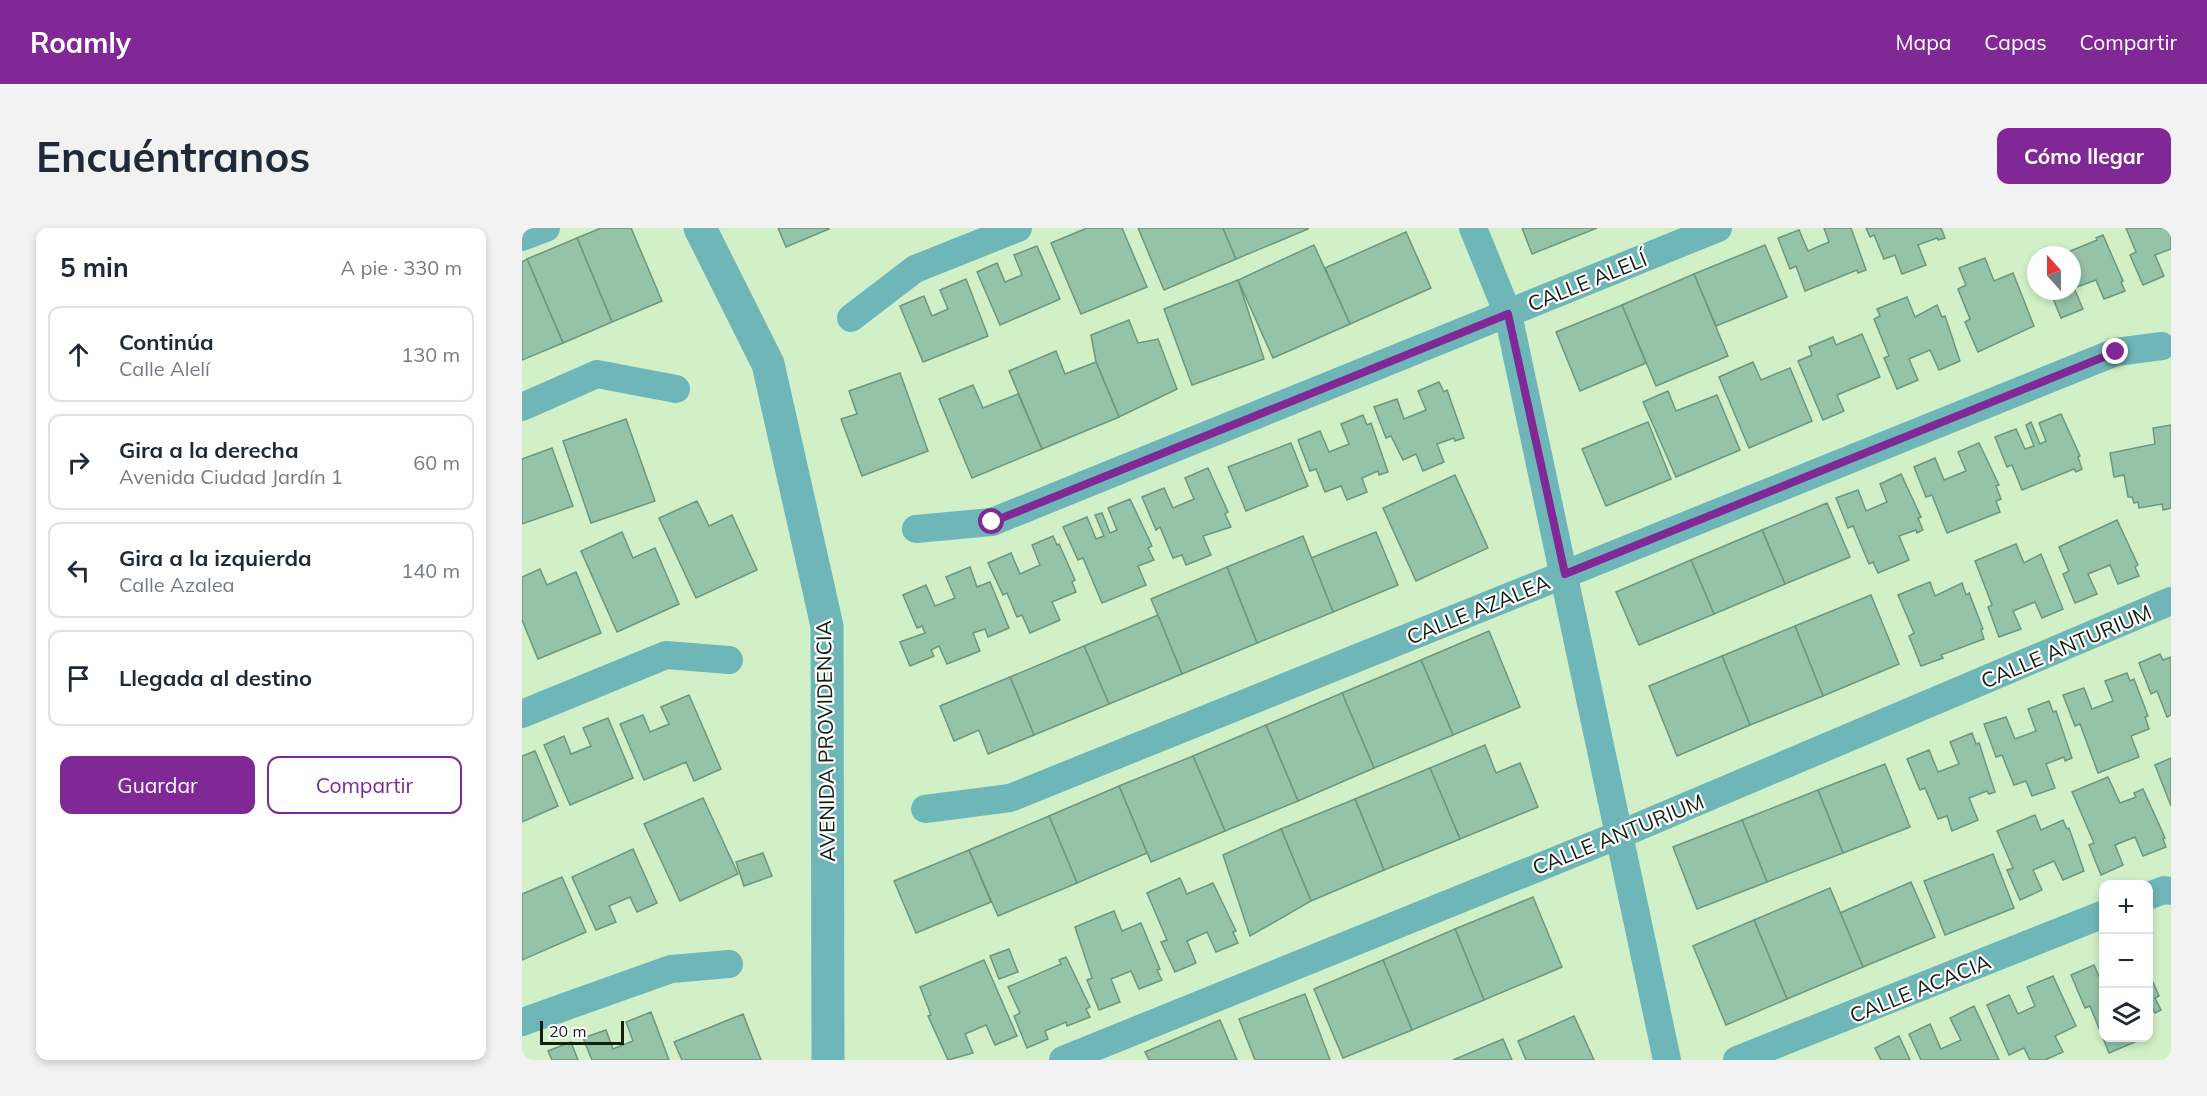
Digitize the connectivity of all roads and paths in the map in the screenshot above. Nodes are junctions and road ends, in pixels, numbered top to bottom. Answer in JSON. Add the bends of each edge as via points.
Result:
{"nodes":[{"id":1,"x":546,"y":228,"type":"edge"},
{"id":2,"x":700,"y":228,"type":"edge"},
{"id":3,"x":1018,"y":228,"type":"edge"},
{"id":4,"x":1473,"y":228,"type":"edge"},
{"id":5,"x":1718,"y":228,"type":"edge"},
{"id":6,"x":522,"y":237,"type":"edge"},
{"id":7,"x":1508,"y":314,"type":"junction"},
{"id":8,"x":850,"y":318,"type":"dead end"},
{"id":9,"x":2162,"y":346,"type":"dead end"},
{"id":10,"x":676,"y":389,"type":"dead end"},
{"id":11,"x":522,"y":406,"type":"edge"},
{"id":12,"x":916,"y":529,"type":"dead end"},
{"id":13,"x":1565,"y":574,"type":"junction"},
{"id":14,"x":2171,"y":601,"type":"edge"},
{"id":15,"x":729,"y":660,"type":"dead end"},
{"id":16,"x":522,"y":714,"type":"edge"},
{"id":17,"x":925,"y":809,"type":"dead end"},
{"id":18,"x":1621,"y":834,"type":"junction"},
{"id":19,"x":2171,"y":891,"type":"edge"},
{"id":20,"x":2153,"y":894,"type":"edge"},
{"id":21,"x":2099,"y":916,"type":"edge"},
{"id":22,"x":729,"y":964,"type":"dead end"},
{"id":23,"x":522,"y":1022,"type":"edge"},
{"id":24,"x":1785,"y":1052,"type":"edge"},
{"id":25,"x":828,"y":1060,"type":"edge"},
{"id":26,"x":1063,"y":1060,"type":"edge"},
{"id":27,"x":1667,"y":1060,"type":"edge"},
{"id":28,"x":1737,"y":1060,"type":"edge"}],
"edges":[{"from":1,"to":6,"type":"street"},
{"from":2,"to":25,"type":"street","name":"AVENIDA PROVIDENCIA","via":[[768,364],[827,626]]},
{"from":3,"to":8,"type":"street","via":[[915,270]]},
{"from":4,"to":7,"type":"street"},
{"from":5,"to":7,"type":"street","name":"CALLE ALELÍ"},
{"from":7,"to":12,"type":"street","name":"CALLE ALELÍ","via":[[992,522]]},
{"from":7,"to":13,"type":"street"},
{"from":9,"to":13,"type":"street","name":"CALLE AZALEA","via":[[2116,352]]},
{"from":10,"to":11,"type":"street","via":[[597,374]]},
{"from":13,"to":17,"type":"street","name":"CALLE AZALEA","via":[[1011,798]]},
{"from":13,"to":18,"type":"street"},
{"from":14,"to":18,"type":"street","name":"CALLE ANTURIUM"},
{"from":15,"to":16,"type":"street","via":[[666,655]]},
{"from":18,"to":26,"type":"street","name":"CALLE ANTURIUM"},
{"from":18,"to":27,"type":"street"},
{"from":19,"to":20,"type":"street"},
{"from":21,"to":24,"type":"street","name":"CALLE ACACIA"},
{"from":22,"to":23,"type":"street","via":[[672,969]]},
{"from":24,"to":28,"type":"street","name":"CALLE ACACIA"}]}
